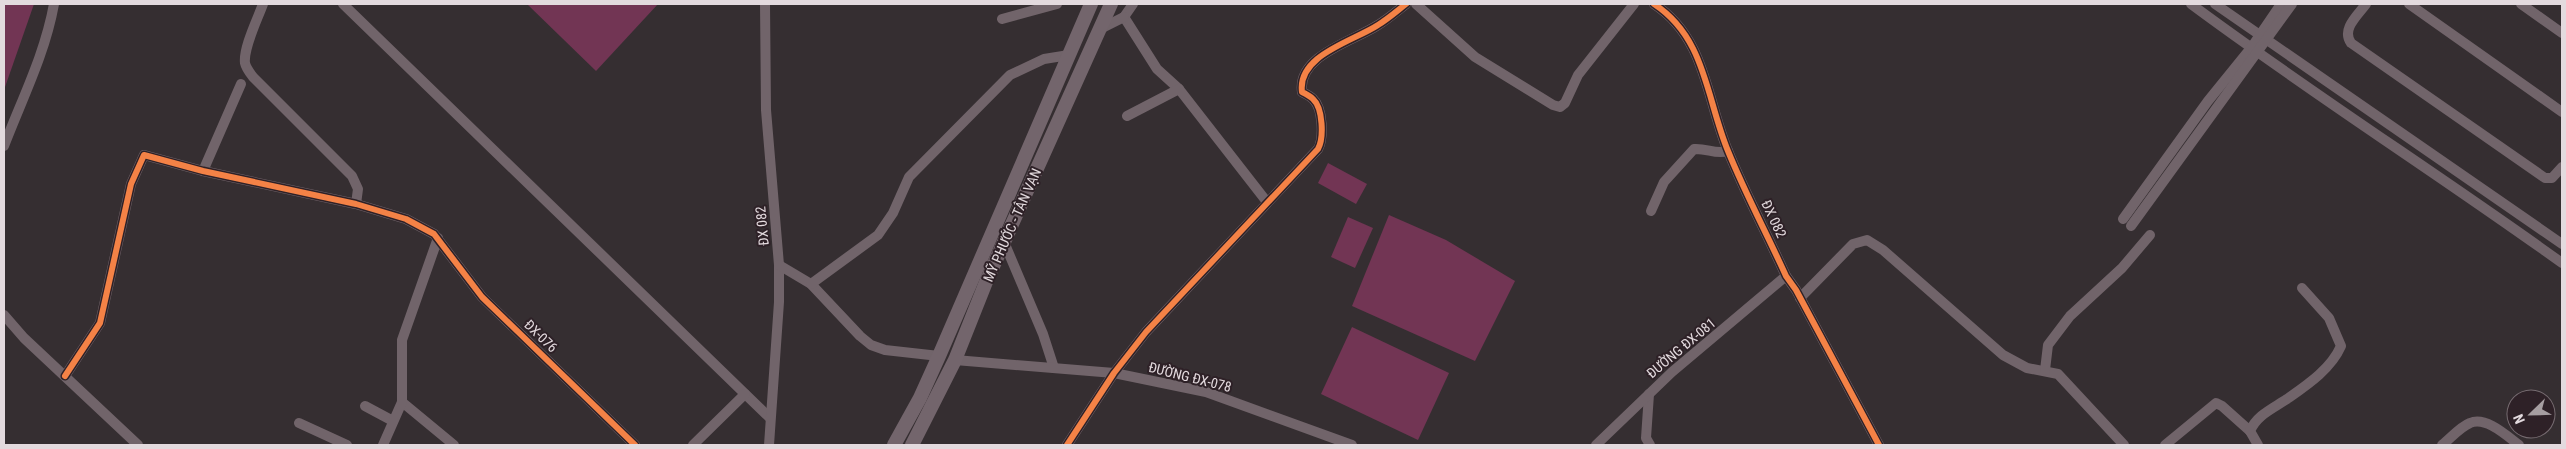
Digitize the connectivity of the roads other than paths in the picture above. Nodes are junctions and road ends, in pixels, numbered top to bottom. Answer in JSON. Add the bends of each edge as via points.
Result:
{"nodes":[{"id":1,"x":54,"y":4,"type":"edge"},
{"id":2,"x":263,"y":4,"type":"edge"},
{"id":3,"x":343,"y":4,"type":"edge"},
{"id":4,"x":765,"y":4,"type":"edge"},
{"id":5,"x":1058,"y":4,"type":"edge"},
{"id":6,"x":1091,"y":4,"type":"edge"},
{"id":7,"x":1111,"y":4,"type":"edge"},
{"id":8,"x":1133,"y":4,"type":"edge"},
{"id":9,"x":1406,"y":4,"type":"edge"},
{"id":10,"x":1416,"y":4,"type":"edge"},
{"id":11,"x":1634,"y":4,"type":"edge"},
{"id":12,"x":1654,"y":4,"type":"edge"},
{"id":13,"x":2192,"y":4,"type":"edge"},
{"id":14,"x":2215,"y":4,"type":"edge"},
{"id":15,"x":2281,"y":4,"type":"edge"},
{"id":16,"x":2292,"y":4,"type":"edge"},
{"id":17,"x":2366,"y":4,"type":"edge"},
{"id":18,"x":2409,"y":4,"type":"edge"},
{"id":19,"x":2521,"y":4,"type":"edge"},
{"id":20,"x":1666,"y":8,"type":"edge"},
{"id":21,"x":1124,"y":17,"type":"junction"},
{"id":22,"x":1002,"y":18,"type":"dead end"},
{"id":23,"x":1100,"y":28,"type":"junction"},
{"id":24,"x":2562,"y":33,"type":"edge"},
{"id":25,"x":2264,"y":37,"type":"junction"},
{"id":26,"x":2255,"y":50,"type":"junction"},
{"id":27,"x":1069,"y":55,"type":"junction"},
{"id":28,"x":241,"y":84,"type":"dead end"},
{"id":29,"x":1180,"y":89,"type":"junction"},
{"id":30,"x":2562,"y":112,"type":"edge"},
{"id":31,"x":1127,"y":116,"type":"dead end"},
{"id":32,"x":4,"y":146,"type":"edge"},
{"id":33,"x":1728,"y":151,"type":"junction"},
{"id":34,"x":2562,"y":166,"type":"edge"},
{"id":35,"x":203,"y":171,"type":"junction"},
{"id":36,"x":1267,"y":202,"type":"junction"},
{"id":37,"x":356,"y":204,"type":"junction"},
{"id":38,"x":1651,"y":211,"type":"dead end"},
{"id":39,"x":2123,"y":219,"type":"dead end"},
{"id":40,"x":2131,"y":226,"type":"dead end"},
{"id":41,"x":2150,"y":235,"type":"dead end"},
{"id":42,"x":438,"y":238,"type":"junction"},
{"id":43,"x":1004,"y":242,"type":"junction"},
{"id":44,"x":2562,"y":244,"type":"edge"},
{"id":45,"x":2562,"y":263,"type":"edge"},
{"id":46,"x":779,"y":265,"type":"junction"},
{"id":47,"x":1786,"y":276,"type":"junction"},
{"id":48,"x":811,"y":284,"type":"junction"},
{"id":49,"x":2302,"y":288,"type":"dead end"},
{"id":50,"x":1800,"y":298,"type":"junction"},
{"id":51,"x":4,"y":315,"type":"edge"},
{"id":52,"x":939,"y":356,"type":"junction"},
{"id":53,"x":955,"y":360,"type":"junction"},
{"id":54,"x":1054,"y":368,"type":"junction"},
{"id":55,"x":2045,"y":370,"type":"junction"},
{"id":56,"x":1114,"y":373,"type":"junction"},
{"id":57,"x":65,"y":376,"type":"junction"},
{"id":58,"x":745,"y":394,"type":"junction"},
{"id":59,"x":1649,"y":394,"type":"junction"},
{"id":60,"x":402,"y":402,"type":"junction"},
{"id":61,"x":365,"y":406,"type":"dead end"},
{"id":62,"x":770,"y":418,"type":"junction"},
{"id":63,"x":393,"y":421,"type":"junction"},
{"id":64,"x":299,"y":423,"type":"dead end"},
{"id":65,"x":2250,"y":431,"type":"junction"},
{"id":66,"x":629,"y":443,"type":"edge"},
{"id":67,"x":138,"y":445,"type":"edge"},
{"id":68,"x":347,"y":445,"type":"edge"},
{"id":69,"x":383,"y":445,"type":"edge"},
{"id":70,"x":454,"y":445,"type":"edge"},
{"id":71,"x":693,"y":445,"type":"edge"},
{"id":72,"x":769,"y":445,"type":"edge"},
{"id":73,"x":894,"y":445,"type":"edge"},
{"id":74,"x":912,"y":445,"type":"edge"},
{"id":75,"x":1068,"y":445,"type":"edge"},
{"id":76,"x":1352,"y":445,"type":"edge"},
{"id":77,"x":1596,"y":445,"type":"edge"},
{"id":78,"x":1650,"y":445,"type":"edge"},
{"id":79,"x":1878,"y":445,"type":"edge"},
{"id":80,"x":2124,"y":445,"type":"edge"},
{"id":81,"x":2165,"y":445,"type":"edge"},
{"id":82,"x":2258,"y":445,"type":"edge"},
{"id":83,"x":2442,"y":445,"type":"edge"},
{"id":84,"x":2519,"y":445,"type":"edge"}],
"edges":[{"from":1,"to":32,"type":"street","via":[[42,51]]},
{"from":2,"to":37,"type":"street","via":[[247,50],[247,68],[352,176],[358,189]]},
{"from":3,"to":58,"type":"street"},
{"from":4,"to":46,"type":"street","name":"ĐX 082","via":[[766,110]]},
{"from":5,"to":22,"type":"street"},
{"from":6,"to":27,"type":"main road","name":"MỸ PHƯỚC - TÂN VẠN"},
{"from":7,"to":23,"type":"main road","name":"MỸ PHƯỚC - TÂN VẠN"},
{"from":8,"to":21,"type":"street"},
{"from":9,"to":36,"type":"street","via":[[1378,25],[1342,42],[1304,72],[1302,92],[1315,100],[1321,118],[1322,142]]},
{"from":10,"to":11,"type":"street","via":[[1475,57],[1553,105],[1560,106],[1565,103],[1578,75]]},
{"from":12,"to":20,"type":"street","name":"ĐX 082"},
{"from":13,"to":26,"type":"street"},
{"from":14,"to":25,"type":"street"},
{"from":15,"to":25,"type":"street"},
{"from":16,"to":25,"type":"street"},
{"from":17,"to":34,"type":"street","via":[[2347,30],[2351,43],[2545,178],[2552,178]]},
{"from":18,"to":30,"type":"street"},
{"from":19,"to":24,"type":"street"},
{"from":20,"to":33,"type":"street","name":"ĐX 082","via":[[1695,48]]},
{"from":21,"to":23,"type":"street"},
{"from":21,"to":29,"type":"street","via":[[1157,68]]},
{"from":23,"to":43,"type":"main road","name":"MỸ PHƯỚC - TÂN VẠN"},
{"from":25,"to":26,"type":"street"},
{"from":25,"to":44,"type":"street"},
{"from":26,"to":39,"type":"street","via":[[2208,101]]},
{"from":26,"to":40,"type":"street"},
{"from":26,"to":45,"type":"street"},
{"from":27,"to":48,"type":"street","via":[[1044,59],[1010,75],[909,177],[893,213],[878,235]]},
{"from":27,"to":52,"type":"main road","name":"MỸ PHƯỚC - TÂN VẠN"},
{"from":28,"to":35,"type":"street"},
{"from":29,"to":31,"type":"street"},
{"from":29,"to":36,"type":"street"},
{"from":33,"to":38,"type":"street","via":[[1694,149],[1664,182]]},
{"from":33,"to":47,"type":"street","name":"ĐX 082"},
{"from":35,"to":37,"type":"street"},
{"from":35,"to":57,"type":"street","via":[[144,155],[131,184],[100,323]]},
{"from":36,"to":56,"type":"street","via":[[1146,332]]},
{"from":37,"to":42,"type":"street","via":[[406,219]]},
{"from":41,"to":55,"type":"street","via":[[2122,268],[2070,316],[2048,345]]},
{"from":42,"to":60,"type":"street","via":[[402,340]]},
{"from":42,"to":66,"type":"street","name":"ĐX-076","via":[[482,297]]},
{"from":43,"to":53,"type":"main road","name":"MỸ PHƯỚC - TÂN VẠN"},
{"from":43,"to":54,"type":"street"},
{"from":46,"to":48,"type":"street"},
{"from":46,"to":62,"type":"street","name":"ĐX 082","via":[[780,302]]},
{"from":47,"to":50,"type":"street","name":"ĐX 082"},
{"from":47,"to":59,"type":"street","name":"ĐƯỜNG ĐX-081"},
{"from":48,"to":52,"type":"street","via":[[871,345],[885,350]]},
{"from":49,"to":65,"type":"street","via":[[2329,318],[2341,346],[2334,361],[2255,420]]},
{"from":50,"to":55,"type":"street","via":[[1853,244],[1867,240],[1883,250],[2004,354],[2027,368]]},
{"from":50,"to":79,"type":"street","name":"ĐX 082"},
{"from":51,"to":57,"type":"street"},
{"from":52,"to":73,"type":"main road","name":"MỸ PHƯỚC - TÂN VẠN"},
{"from":53,"to":54,"type":"street","name":"ĐƯỜNG ĐX-078"},
{"from":53,"to":74,"type":"main road","name":"MỸ PHƯỚC - TÂN VẠN"},
{"from":54,"to":56,"type":"street","name":"ĐƯỜNG ĐX-078"},
{"from":55,"to":80,"type":"street","via":[[2058,374]]},
{"from":56,"to":75,"type":"street"},
{"from":56,"to":76,"type":"street","name":"ĐƯỜNG ĐX-078","via":[[1206,392]]},
{"from":57,"to":67,"type":"street"},
{"from":58,"to":62,"type":"street"},
{"from":58,"to":71,"type":"street"},
{"from":59,"to":77,"type":"street","name":"ĐƯỜNG ĐX-081"},
{"from":59,"to":78,"type":"street","via":[[1646,438]]},
{"from":60,"to":63,"type":"street"},
{"from":60,"to":70,"type":"street"},
{"from":61,"to":63,"type":"street"},
{"from":62,"to":72,"type":"street","name":"ĐX 082"},
{"from":63,"to":69,"type":"street"},
{"from":64,"to":68,"type":"street"},
{"from":65,"to":81,"type":"street","via":[[2216,403]]},
{"from":65,"to":82,"type":"street"},
{"from":83,"to":84,"type":"street","via":[[2471,422],[2483,422]]}]}
